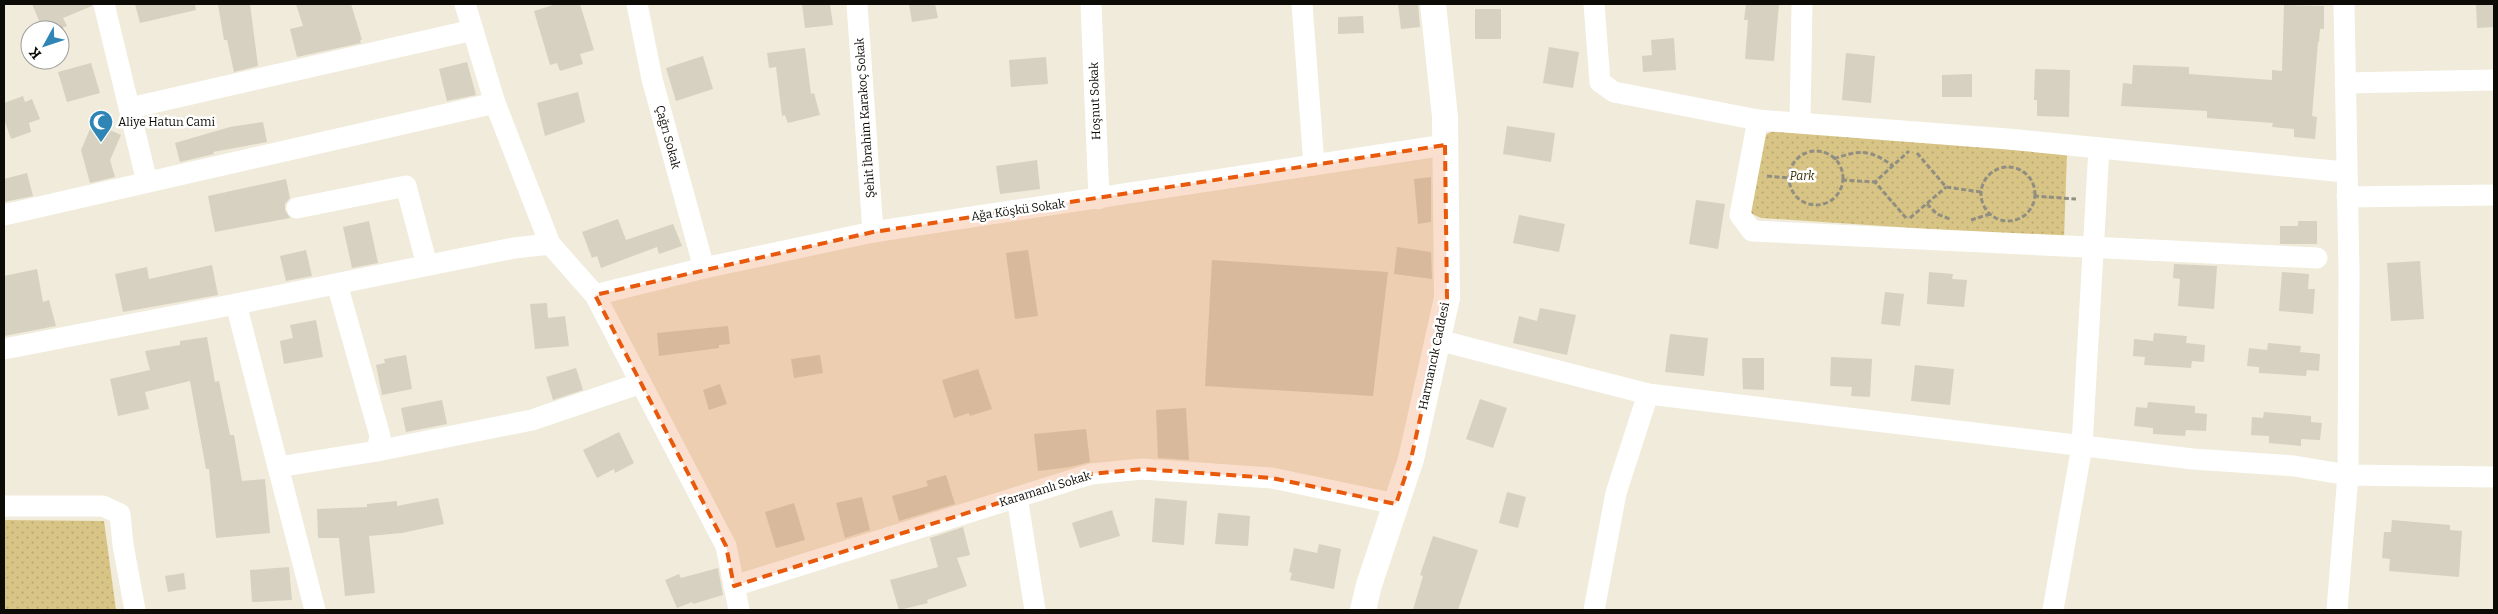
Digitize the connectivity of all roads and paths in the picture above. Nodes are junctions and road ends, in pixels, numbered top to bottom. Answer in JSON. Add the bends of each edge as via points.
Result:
{"nodes":[{"id":1,"x":104,"y":4,"type":"edge"},
{"id":2,"x":465,"y":4,"type":"edge"},
{"id":3,"x":637,"y":4,"type":"edge"},
{"id":4,"x":857,"y":4,"type":"edge"},
{"id":5,"x":1091,"y":4,"type":"edge"},
{"id":6,"x":1302,"y":4,"type":"edge"},
{"id":7,"x":1433,"y":4,"type":"edge"},
{"id":8,"x":1594,"y":4,"type":"edge"},
{"id":9,"x":1802,"y":4,"type":"edge"},
{"id":10,"x":2344,"y":4,"type":"edge"},
{"id":11,"x":473,"y":30,"type":"junction"},
{"id":12,"x":2494,"y":80,"type":"edge"},
{"id":13,"x":2345,"y":82,"type":"junction"},
{"id":14,"x":495,"y":102,"type":"junction"},
{"id":15,"x":130,"y":108,"type":"junction"},
{"id":16,"x":1758,"y":120,"type":"junction"},
{"id":17,"x":1800,"y":122,"type":"junction"},
{"id":18,"x":1445,"y":145,"type":"junction"},
{"id":19,"x":2099,"y":148,"type":"junction"},
{"id":20,"x":1834,"y":158,"type":"junction"},
{"id":21,"x":1314,"y":165,"type":"junction"},
{"id":22,"x":1893,"y":166,"type":"junction"},
{"id":23,"x":2345,"y":172,"type":"junction"},
{"id":24,"x":1842,"y":180,"type":"junction"},
{"id":25,"x":148,"y":182,"type":"junction"},
{"id":26,"x":1875,"y":182,"type":"junction"},
{"id":27,"x":1946,"y":187,"type":"junction"},
{"id":28,"x":1981,"y":192,"type":"junction"},
{"id":29,"x":2494,"y":195,"type":"edge"},
{"id":30,"x":2034,"y":196,"type":"junction"},
{"id":31,"x":2347,"y":198,"type":"junction"},
{"id":32,"x":1099,"y":199,"type":"junction"},
{"id":33,"x":2097,"y":200,"type":"junction"},
{"id":34,"x":1927,"y":204,"type":"junction"},
{"id":35,"x":297,"y":208,"type":"dead end"},
{"id":36,"x":1990,"y":214,"type":"junction"},
{"id":37,"x":4,"y":216,"type":"edge"},
{"id":38,"x":1953,"y":220,"type":"dead end"},
{"id":39,"x":1969,"y":220,"type":"dead end"},
{"id":40,"x":873,"y":232,"type":"junction"},
{"id":41,"x":550,"y":244,"type":"junction"},
{"id":42,"x":2093,"y":247,"type":"junction"},
{"id":43,"x":2317,"y":258,"type":"dead end"},
{"id":44,"x":427,"y":265,"type":"junction"},
{"id":45,"x":704,"y":268,"type":"junction"},
{"id":46,"x":337,"y":284,"type":"junction"},
{"id":47,"x":595,"y":295,"type":"junction"},
{"id":48,"x":236,"y":304,"type":"junction"},
{"id":49,"x":1438,"y":340,"type":"junction"},
{"id":50,"x":4,"y":348,"type":"edge"},
{"id":51,"x":641,"y":383,"type":"junction"},
{"id":52,"x":1648,"y":394,"type":"junction"},
{"id":53,"x":2082,"y":446,"type":"junction"},
{"id":54,"x":376,"y":451,"type":"junction"},
{"id":55,"x":278,"y":467,"type":"junction"},
{"id":56,"x":2348,"y":475,"type":"junction"},
{"id":57,"x":2494,"y":478,"type":"edge"},
{"id":58,"x":1017,"y":497,"type":"junction"},
{"id":59,"x":1396,"y":504,"type":"junction"},
{"id":60,"x":4,"y":506,"type":"edge"},
{"id":61,"x":734,"y":586,"type":"junction"},
{"id":62,"x":135,"y":610,"type":"edge"},
{"id":63,"x":314,"y":610,"type":"edge"},
{"id":64,"x":739,"y":610,"type":"edge"},
{"id":65,"x":1035,"y":610,"type":"edge"},
{"id":66,"x":1363,"y":610,"type":"edge"},
{"id":67,"x":1594,"y":610,"type":"edge"},
{"id":68,"x":2053,"y":610,"type":"edge"},
{"id":69,"x":2337,"y":610,"type":"edge"}],
"edges":[{"from":1,"to":15,"type":"street"},
{"from":2,"to":11,"type":"street"},
{"from":3,"to":45,"type":"street","name":"Çağrı Sokak","via":[[652,79]]},
{"from":4,"to":40,"type":"street","name":"Şehit İbrahim Karakoç Sokak"},
{"from":5,"to":32,"type":"street","name":"Hoşnut Sokak"},
{"from":6,"to":21,"type":"street"},
{"from":7,"to":18,"type":"street","name":"Harmancık Caddesi"},
{"from":8,"to":16,"type":"street","via":[[1600,82],[1614,92]]},
{"from":9,"to":17,"type":"street"},
{"from":10,"to":13,"type":"street"},
{"from":11,"to":14,"type":"street"},
{"from":11,"to":15,"type":"street"},
{"from":12,"to":13,"type":"street"},
{"from":13,"to":23,"type":"street"},
{"from":14,"to":25,"type":"street"},
{"from":14,"to":41,"type":"street"},
{"from":15,"to":25,"type":"street"},
{"from":16,"to":17,"type":"street"},
{"from":16,"to":42,"type":"street","via":[[1740,215],[1752,231]]},
{"from":17,"to":19,"type":"street"},
{"from":18,"to":21,"type":"street","name":"Ağa Köşkü Sokak"},
{"from":18,"to":49,"type":"street","name":"Harmancık Caddesi","via":[[1447,298]]},
{"from":19,"to":23,"type":"street"},
{"from":19,"to":33,"type":"street"},
{"from":20,"to":22,"type":"path","via":[[1853,152],[1876,154]]},
{"from":20,"to":24,"type":"path","via":[[1841,169]]},
{"from":20,"to":24,"type":"path","via":[[1817,151],[1800,156],[1790,172],[1790,187],[1800,199],[1817,205],[1834,198]]},
{"from":21,"to":32,"type":"street","name":"Ağa Köşkü Sokak"},
{"from":22,"to":26,"type":"path"},
{"from":22,"to":27,"type":"path","via":[[1913,148]]},
{"from":23,"to":31,"type":"street"},
{"from":24,"to":26,"type":"path"},
{"from":25,"to":37,"type":"street"},
{"from":26,"to":34,"type":"path","via":[[1908,220]]},
{"from":27,"to":28,"type":"path"},
{"from":27,"to":34,"type":"path"},
{"from":28,"to":30,"type":"path","via":[[1989,175],[1999,168],[2008,167],[2028,176],[2034,187]]},
{"from":28,"to":36,"type":"path","via":[[1983,204]]},
{"from":29,"to":31,"type":"street"},
{"from":30,"to":33,"type":"path"},
{"from":30,"to":36,"type":"path","via":[[2029,211],[2019,218],[2007,221]]},
{"from":31,"to":56,"type":"street"},
{"from":32,"to":40,"type":"street","name":"Ağa Köşkü Sokak"},
{"from":33,"to":42,"type":"street"},
{"from":34,"to":38,"type":"path","via":[[1937,214]]},
{"from":35,"to":44,"type":"street","via":[[406,186]]},
{"from":36,"to":39,"type":"path"},
{"from":40,"to":45,"type":"street","name":"Ağa Köşkü Sokak"},
{"from":41,"to":44,"type":"street"},
{"from":41,"to":47,"type":"street"},
{"from":42,"to":43,"type":"street"},
{"from":42,"to":53,"type":"street"},
{"from":44,"to":46,"type":"street"},
{"from":45,"to":47,"type":"street","name":"Ağa Köşkü Sokak"},
{"from":46,"to":48,"type":"street"},
{"from":46,"to":54,"type":"street","via":[[380,436]]},
{"from":47,"to":51,"type":"street"},
{"from":48,"to":50,"type":"street"},
{"from":48,"to":55,"type":"street"},
{"from":49,"to":52,"type":"street"},
{"from":49,"to":59,"type":"street","name":"Harmancık Caddesi","via":[[1411,459]]},
{"from":51,"to":54,"type":"street","via":[[532,420]]},
{"from":51,"to":61,"type":"street","via":[[726,546]]},
{"from":52,"to":53,"type":"street"},
{"from":52,"to":67,"type":"street","via":[[1616,493]]},
{"from":53,"to":56,"type":"street","via":[[2193,459],[2294,466]]},
{"from":53,"to":68,"type":"street"},
{"from":54,"to":55,"type":"street"},
{"from":55,"to":63,"type":"street"},
{"from":56,"to":57,"type":"street"},
{"from":56,"to":69,"type":"street"},
{"from":58,"to":59,"type":"street","name":"Karamanlı Sokak","via":[[1091,474],[1142,469],[1272,478]]},
{"from":58,"to":61,"type":"street","name":"Karamanlı Sokak"},
{"from":58,"to":65,"type":"street"},
{"from":59,"to":66,"type":"street","name":"Harmancık Caddesi"},
{"from":60,"to":62,"type":"street","via":[[103,506],[120,514]]},
{"from":61,"to":64,"type":"street"}]}
